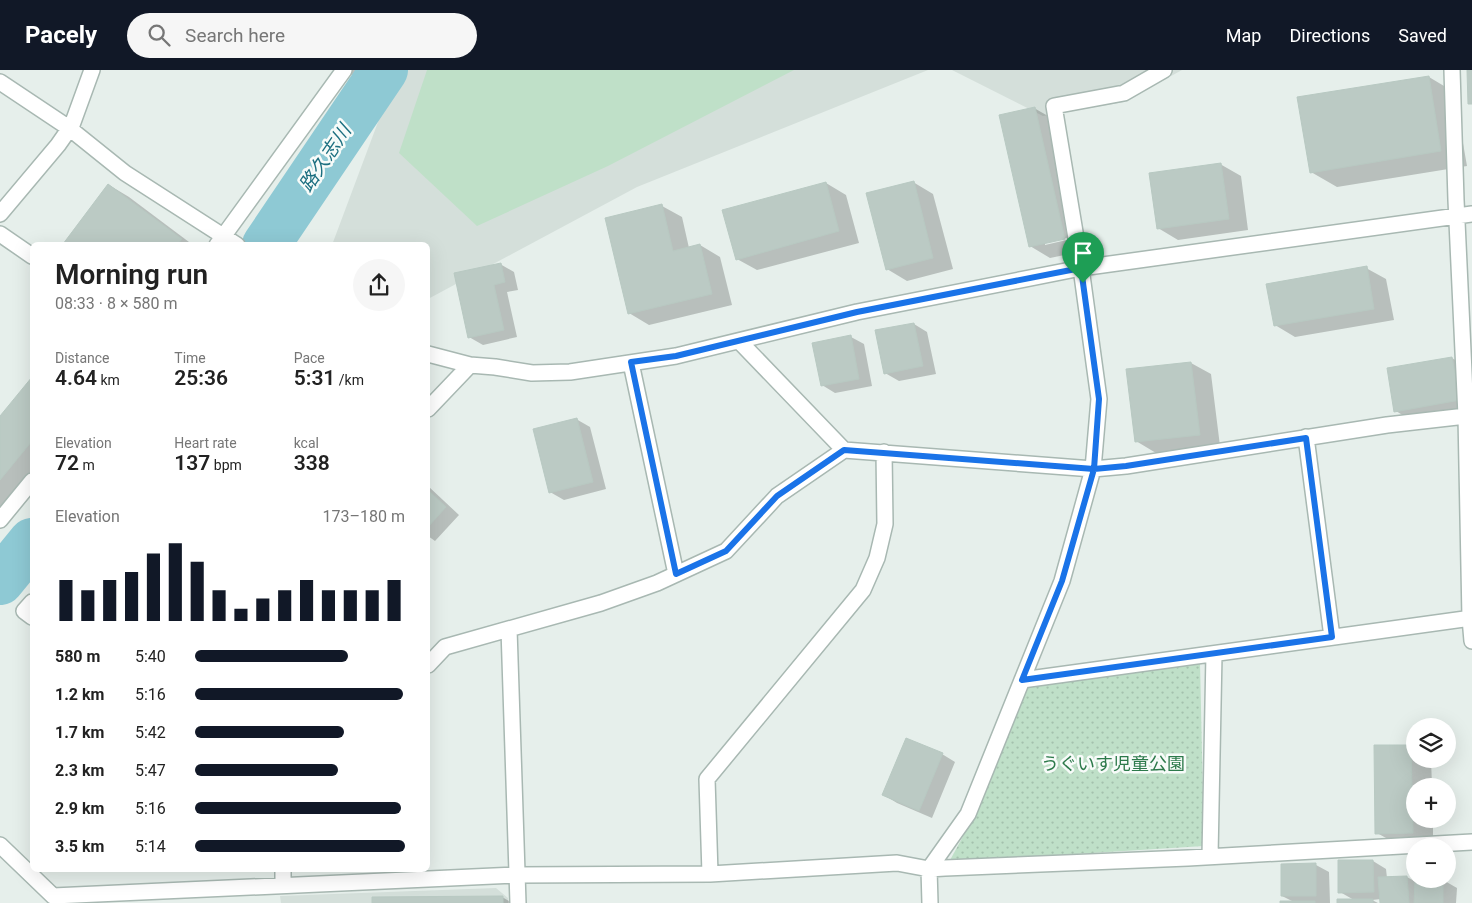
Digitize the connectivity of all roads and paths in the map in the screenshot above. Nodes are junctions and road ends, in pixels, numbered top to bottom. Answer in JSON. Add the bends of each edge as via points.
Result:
{"nodes":[{"id":1,"x":92,"y":70,"type":"edge"},
{"id":2,"x":344,"y":70,"type":"edge"},
{"id":3,"x":1164,"y":70,"type":"edge"},
{"id":4,"x":1452,"y":70,"type":"edge"},
{"id":5,"x":0,"y":82,"type":"edge"},
{"id":6,"x":69,"y":128,"type":"junction"},
{"id":7,"x":0,"y":214,"type":"edge"},
{"id":8,"x":1472,"y":214,"type":"edge"},
{"id":9,"x":1456,"y":216,"type":"junction"},
{"id":10,"x":0,"y":234,"type":"edge"},
{"id":11,"x":220,"y":240,"type":"edge"},
{"id":12,"x":30,"y":255,"type":"edge"},
{"id":13,"x":1081,"y":268,"type":"junction"},
{"id":14,"x":740,"y":342,"type":"junction"},
{"id":15,"x":430,"y":355,"type":"edge"},
{"id":16,"x":631,"y":362,"type":"junction"},
{"id":17,"x":470,"y":365,"type":"junction"},
{"id":18,"x":430,"y":407,"type":"edge"},
{"id":19,"x":1466,"y":416,"type":"junction"},
{"id":20,"x":1306,"y":438,"type":"junction"},
{"id":21,"x":844,"y":450,"type":"junction"},
{"id":22,"x":884,"y":452,"type":"junction"},
{"id":23,"x":1094,"y":469,"type":"junction"},
{"id":24,"x":30,"y":483,"type":"edge"},
{"id":25,"x":0,"y":520,"type":"edge"},
{"id":26,"x":676,"y":574,"type":"junction"},
{"id":27,"x":30,"y":604,"type":"edge"},
{"id":28,"x":30,"y":616,"type":"edge"},
{"id":29,"x":1471,"y":618,"type":"edge"},
{"id":30,"x":509,"y":629,"type":"junction"},
{"id":31,"x":1332,"y":637,"type":"junction"},
{"id":32,"x":1472,"y":641,"type":"edge"},
{"id":33,"x":1214,"y":654,"type":"junction"},
{"id":34,"x":430,"y":663,"type":"edge"},
{"id":35,"x":1022,"y":680,"type":"junction"},
{"id":36,"x":1472,"y":842,"type":"edge"},
{"id":37,"x":0,"y":845,"type":"edge"},
{"id":38,"x":1210,"y":856,"type":"junction"},
{"id":39,"x":929,"y":869,"type":"junction"},
{"id":40,"x":710,"y":874,"type":"junction"},
{"id":41,"x":518,"y":876,"type":"junction"},
{"id":42,"x":283,"y":878,"type":"edge"},
{"id":43,"x":53,"y":899,"type":"edge"},
{"id":44,"x":518,"y":903,"type":"edge"},
{"id":45,"x":930,"y":903,"type":"edge"}],
"edges":[{"from":1,"to":6,"type":"street"},
{"from":2,"to":11,"type":"street"},
{"from":3,"to":13,"type":"street","via":[[1124,93],[1054,106]]},
{"from":4,"to":9,"type":"street"},
{"from":5,"to":6,"type":"street"},
{"from":6,"to":7,"type":"street","via":[[58,146]]},
{"from":6,"to":11,"type":"street"},
{"from":8,"to":9,"type":"street"},
{"from":9,"to":13,"type":"street"},
{"from":9,"to":19,"type":"street"},
{"from":10,"to":12,"type":"street"},
{"from":13,"to":14,"type":"street","via":[[857,312]]},
{"from":13,"to":23,"type":"street","via":[[1099,399]]},
{"from":14,"to":16,"type":"street"},
{"from":14,"to":21,"type":"street"},
{"from":15,"to":17,"type":"street"},
{"from":16,"to":17,"type":"street","via":[[570,372],[532,373]]},
{"from":16,"to":26,"type":"street"},
{"from":17,"to":18,"type":"street"},
{"from":19,"to":20,"type":"street"},
{"from":19,"to":29,"type":"street"},
{"from":20,"to":23,"type":"street"},
{"from":20,"to":31,"type":"street"},
{"from":21,"to":22,"type":"street"},
{"from":21,"to":26,"type":"street","via":[[777,496],[726,551]]},
{"from":22,"to":23,"type":"street"},
{"from":22,"to":40,"type":"street","via":[[885,524],[877,558],[863,590],[706,779]]},
{"from":23,"to":35,"type":"street","via":[[1062,581]]},
{"from":24,"to":25,"type":"street"},
{"from":26,"to":30,"type":"street","via":[[601,603]]},
{"from":27,"to":28,"type":"street","via":[[24,611]]},
{"from":29,"to":31,"type":"street"},
{"from":29,"to":32,"type":"street"},
{"from":30,"to":34,"type":"street","via":[[445,647]]},
{"from":30,"to":41,"type":"street"},
{"from":31,"to":33,"type":"street"},
{"from":33,"to":35,"type":"street"},
{"from":33,"to":38,"type":"street"},
{"from":35,"to":39,"type":"street","via":[[968,814]]},
{"from":36,"to":38,"type":"street"},
{"from":37,"to":43,"type":"street"},
{"from":38,"to":39,"type":"street"},
{"from":39,"to":40,"type":"street","via":[[897,863]]},
{"from":39,"to":45,"type":"street"},
{"from":40,"to":41,"type":"street"},
{"from":41,"to":42,"type":"street"},
{"from":41,"to":44,"type":"street"},
{"from":42,"to":43,"type":"street"}]}
